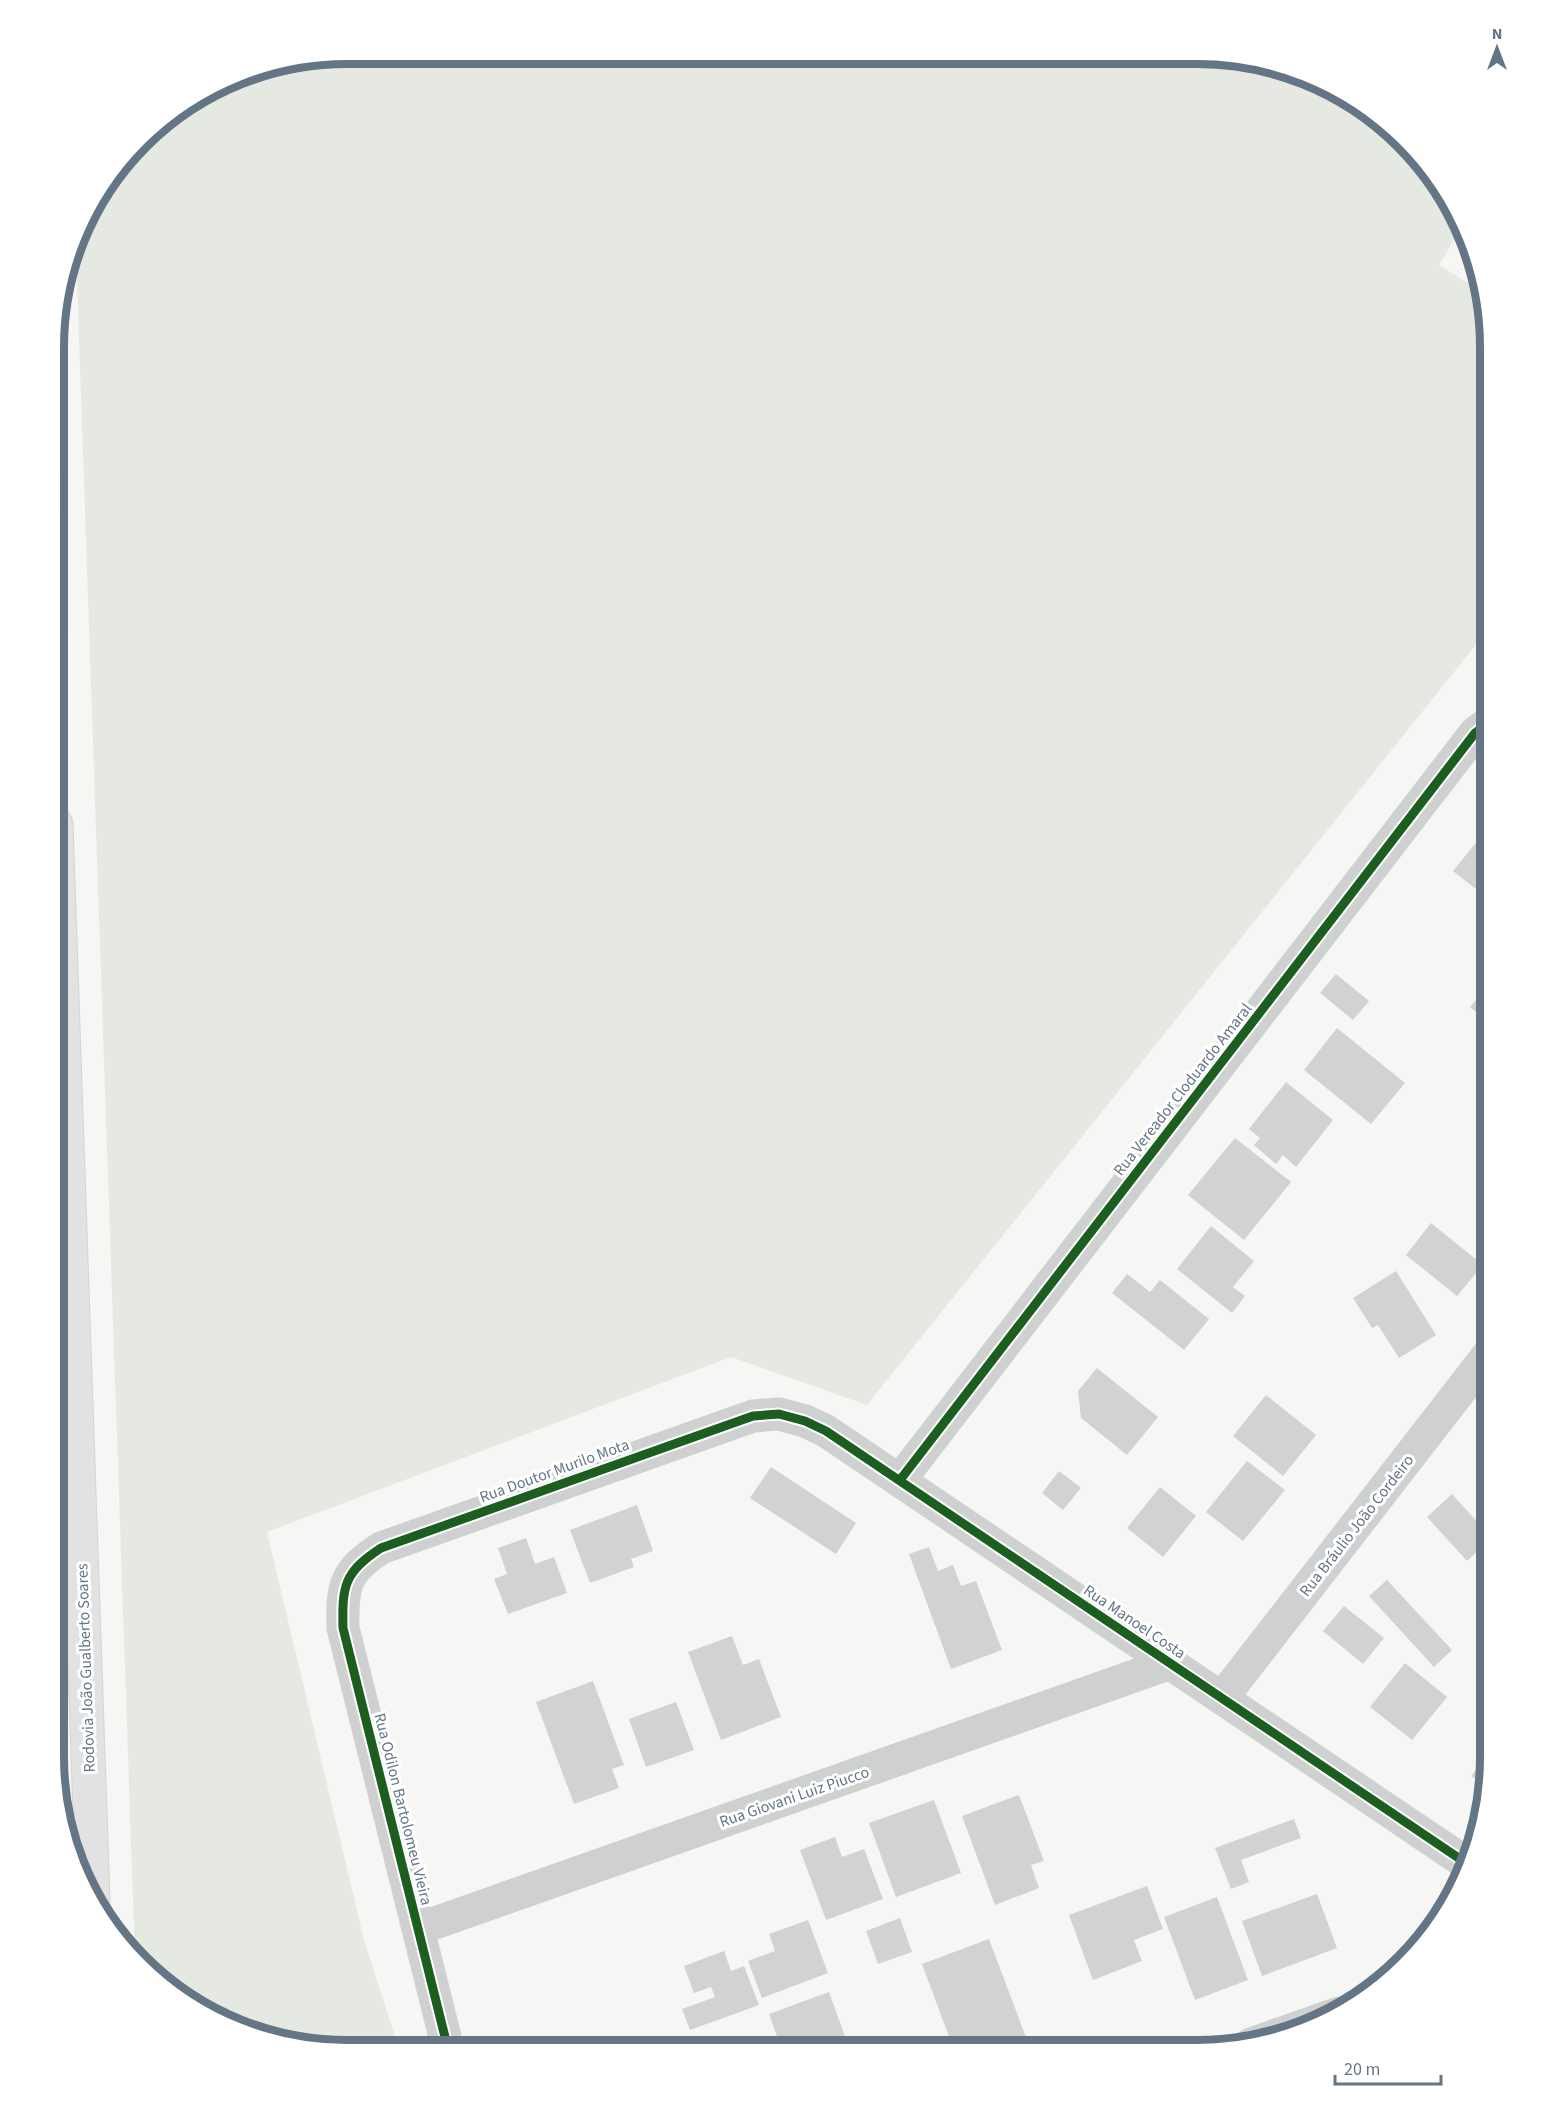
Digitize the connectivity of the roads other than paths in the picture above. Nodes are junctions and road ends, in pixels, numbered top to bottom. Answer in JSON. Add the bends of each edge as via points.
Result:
{"nodes":[{"id":1,"x":1480,"y":729,"type":"edge"},
{"id":2,"x":64,"y":1057,"type":"edge"},
{"id":3,"x":1480,"y":1365,"type":"edge"},
{"id":4,"x":779,"y":1414,"type":"joint"},
{"id":5,"x":900,"y":1480,"type":"junction"},
{"id":6,"x":349,"y":1576,"type":"joint"},
{"id":7,"x":1171,"y":1663,"type":"junction"},
{"id":8,"x":1222,"y":1698,"type":"junction"},
{"id":9,"x":1461,"y":1860,"type":"edge"},
{"id":10,"x":92,"y":1879,"type":"edge"},
{"id":11,"x":418,"y":1929,"type":"junction"},
{"id":12,"x":446,"y":2040,"type":"edge"}],
"edges":[{"from":1,"to":5,"type":"street","name":"Rua Vereador Cloduardo Amaral"},
{"from":2,"to":10,"type":"main road","name":"Rodovia João Gualberto Soares"},
{"from":3,"to":8,"type":"street","name":"Rua Bráulio João Cordeiro"},
{"from":4,"to":5,"type":"street","name":"Rua Manoel Costa","via":[[826,1431]]},
{"from":4,"to":6,"type":"street","name":"Rua Doutor Murilo Mota","via":[[730,1423],[381,1548],[362,1560]]},
{"from":5,"to":7,"type":"street","name":"Rua Manoel Costa"},
{"from":6,"to":11,"type":"street","name":"Rua Odilon Bartolomeu Vieira","via":[[342,1601],[343,1628]]},
{"from":7,"to":8,"type":"street","name":"Rua Manoel Costa"},
{"from":7,"to":11,"type":"street","name":"Rua Giovani Luiz Piucco"},
{"from":8,"to":9,"type":"street","name":"Rua Manoel Costa"},
{"from":11,"to":12,"type":"street","name":"Rua Odilon Bartolomeu Vieira"}]}
